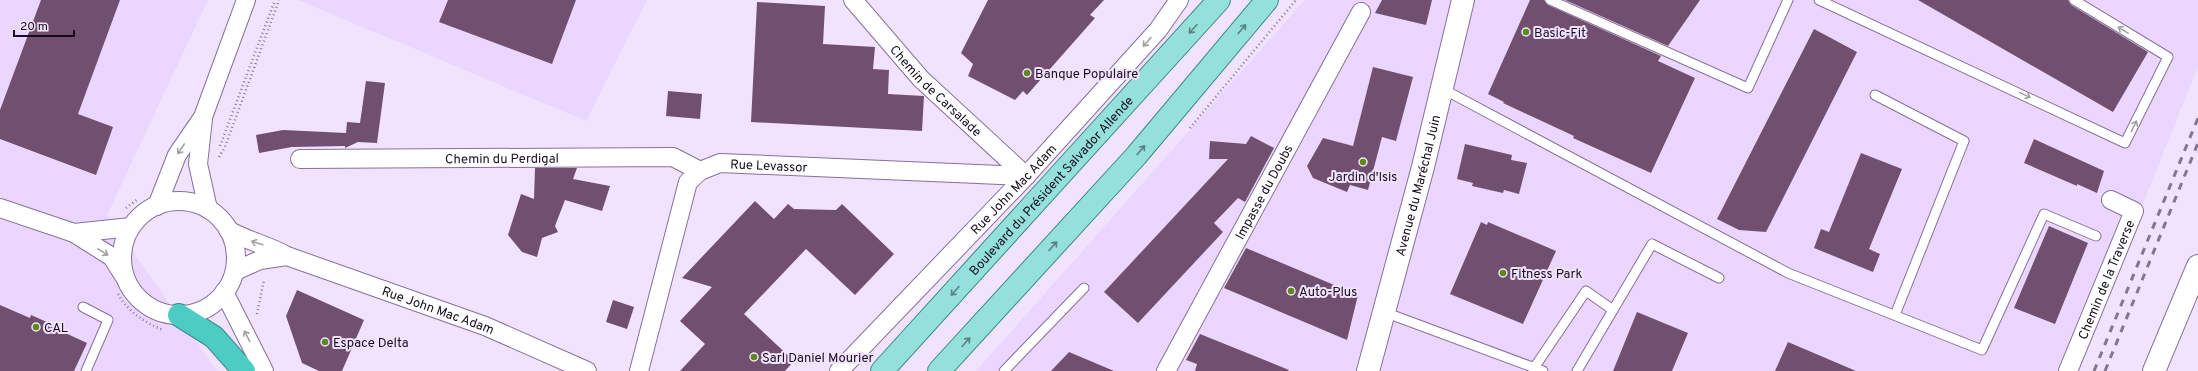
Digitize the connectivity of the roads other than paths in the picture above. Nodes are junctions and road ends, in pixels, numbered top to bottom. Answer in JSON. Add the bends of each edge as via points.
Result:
{"nodes":[{"id":1,"x":246,"y":0,"type":"edge"},
{"id":2,"x":852,"y":0,"type":"edge"},
{"id":3,"x":1179,"y":0,"type":"edge"},
{"id":4,"x":1219,"y":0,"type":"edge"},
{"id":5,"x":1267,"y":0,"type":"edge"},
{"id":6,"x":1462,"y":0,"type":"edge"},
{"id":7,"x":1550,"y":0,"type":"edge"},
{"id":8,"x":1788,"y":0,"type":"edge"},
{"id":9,"x":1819,"y":0,"type":"edge"},
{"id":10,"x":2074,"y":0,"type":"edge"},
{"id":11,"x":1361,"y":12,"type":"dead end"},
{"id":12,"x":1442,"y":88,"type":"junction"},
{"id":13,"x":1874,"y":95,"type":"dead end"},
{"id":14,"x":203,"y":117,"type":"junction"},
{"id":15,"x":300,"y":159,"type":"dead end"},
{"id":16,"x":700,"y":171,"type":"junction"},
{"id":17,"x":1026,"y":176,"type":"junction"},
{"id":18,"x":2111,"y":200,"type":"dead end"},
{"id":19,"x":156,"y":206,"type":"junction"},
{"id":20,"x":0,"y":208,"type":"edge"},
{"id":21,"x":208,"y":209,"type":"junction"},
{"id":22,"x":131,"y":227,"type":"junction"},
{"id":23,"x":228,"y":230,"type":"junction"},
{"id":24,"x":74,"y":233,"type":"junction"},
{"id":25,"x":2096,"y":236,"type":"dead end"},
{"id":26,"x":287,"y":256,"type":"junction"},
{"id":27,"x":2198,"y":266,"type":"edge"},
{"id":28,"x":234,"y":271,"type":"junction"},
{"id":29,"x":1719,"y":278,"type":"dead end"},
{"id":30,"x":121,"y":284,"type":"junction"},
{"id":31,"x":1084,"y":288,"type":"dead end"},
{"id":32,"x":224,"y":292,"type":"junction"},
{"id":33,"x":83,"y":307,"type":"dead end"},
{"id":34,"x":1613,"y":310,"type":"junction"},
{"id":35,"x":1384,"y":312,"type":"junction"},
{"id":36,"x":1894,"y":315,"type":"junction"},
{"id":37,"x":172,"y":323,"type":"junction"},
{"id":38,"x":253,"y":368,"type":"edge"},
{"id":39,"x":1539,"y":369,"type":"edge"},
{"id":40,"x":86,"y":371,"type":"edge"},
{"id":41,"x":587,"y":371,"type":"edge"},
{"id":42,"x":639,"y":371,"type":"edge"},
{"id":43,"x":839,"y":371,"type":"edge"},
{"id":44,"x":882,"y":371,"type":"edge"},
{"id":45,"x":940,"y":371,"type":"edge"},
{"id":46,"x":1004,"y":371,"type":"edge"},
{"id":47,"x":1166,"y":371,"type":"edge"},
{"id":48,"x":1368,"y":371,"type":"edge"},
{"id":49,"x":1576,"y":371,"type":"edge"},
{"id":50,"x":2068,"y":371,"type":"edge"},
{"id":51,"x":2154,"y":371,"type":"edge"}],
"edges":[{"from":1,"to":14,"type":"street"},
{"from":2,"to":17,"type":"street","name":"Chemin de Carsalade","via":[[921,79]]},
{"from":3,"to":17,"type":"street","name":"Rue John Mac Adam","one_way":true,"via":[[1158,30]]},
{"from":4,"to":44,"type":"main road","name":"Boulevard du Président Salvador Allende","one_way":true},
{"from":45,"to":5,"type":"main road","one_way":true,"via":[[1136,156]]},
{"from":6,"to":12,"type":"street","name":"Avenue du Maréchal Juin"},
{"from":7,"to":8,"type":"lane","via":[[1748,88]]},
{"from":9,"to":10,"type":"lane","one_way":true,"via":[[2125,142],[2168,57]]},
{"from":11,"to":47,"type":"street","name":"Impasse du Doubs"},
{"from":12,"to":35,"type":"street","name":"Avenue du Maréchal Juin"},
{"from":12,"to":36,"type":"lane","via":[[1788,273]]},
{"from":13,"to":36,"type":"lane","via":[[1964,141]]},
{"from":14,"to":19,"type":"street","one_way":true,"via":[[177,155]]},
{"from":14,"to":21,"type":"street","via":[[198,164]]},
{"from":15,"to":16,"type":"street","name":"Chemin du Perdigal","via":[[673,157]]},
{"from":16,"to":17,"type":"street","name":"Rue Levassor","via":[[720,163]]},
{"from":16,"to":42,"type":"street","name":"Rue Levassor","via":[[688,182]]},
{"from":17,"to":43,"type":"street","name":"Rue John Mac Adam"},
{"from":18,"to":50,"type":"street","name":"Chemin de la Traverse","via":[[2134,211]]},
{"from":19,"to":21,"type":"street","via":[[174,202],[191,203]]},
{"from":19,"to":22,"type":"street","via":[[142,214]]},
{"from":20,"to":24,"type":"street"},
{"from":21,"to":23,"type":"street","via":[[220,218]]},
{"from":22,"to":24,"type":"street"},
{"from":22,"to":30,"type":"street","via":[[124,241]]},
{"from":26,"to":23,"type":"street","name":"Rue John Mac Adam","one_way":true,"via":[[272,247],[242,238]]},
{"from":23,"to":28,"type":"street","via":[[234,243]]},
{"from":24,"to":30,"type":"street","one_way":true,"via":[[112,257]]},
{"from":25,"to":36,"type":"lane","via":[[2044,214],[1982,350]]},
{"from":26,"to":28,"type":"street","name":"Rue John Mac Adam","via":[[260,260]]},
{"from":26,"to":41,"type":"street","name":"Rue John Mac Adam","via":[[485,326]]},
{"from":27,"to":51,"type":"street"},
{"from":28,"to":32,"type":"street"},
{"from":29,"to":34,"type":"lane","via":[[1652,244]]},
{"from":30,"to":37,"type":"street"},
{"from":31,"to":46,"type":"lane"},
{"from":32,"to":37,"type":"street","via":[[212,305]]},
{"from":38,"to":32,"type":"street","one_way":true},
{"from":33,"to":40,"type":"lane","via":[[108,320]]},
{"from":34,"to":39,"type":"lane","via":[[1586,291]]},
{"from":34,"to":49,"type":"lane"},
{"from":35,"to":39,"type":"lane"},
{"from":35,"to":48,"type":"street","name":"Avenue du Maréchal Juin"},
{"from":37,"to":38,"type":"highway","via":[[214,337]]}]}
